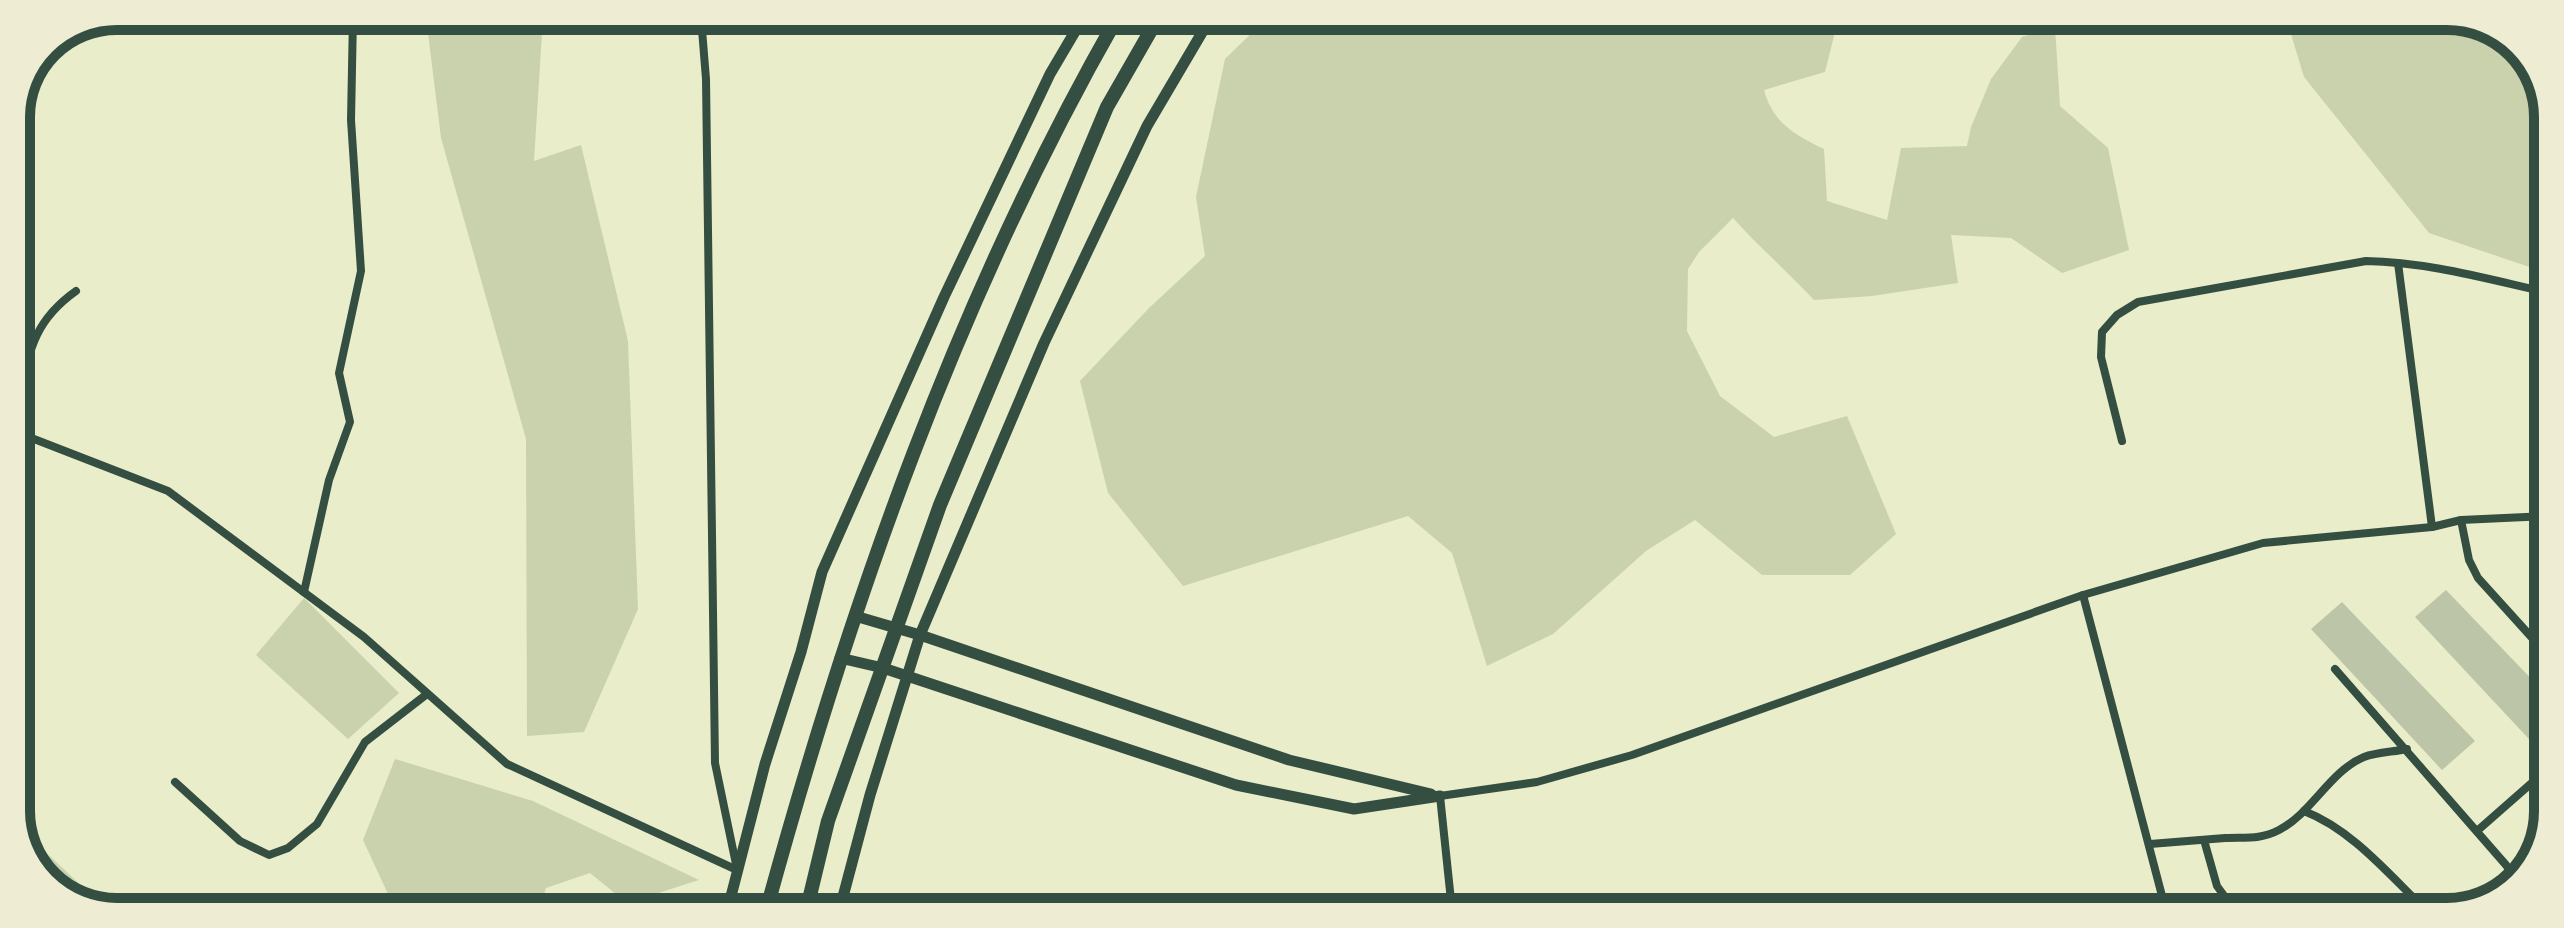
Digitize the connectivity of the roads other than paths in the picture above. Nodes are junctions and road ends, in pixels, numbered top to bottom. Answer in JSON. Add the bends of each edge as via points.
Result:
{"nodes":[{"id":1,"x":353,"y":30,"type":"edge"},
{"id":2,"x":702,"y":30,"type":"edge"},
{"id":3,"x":1076,"y":30,"type":"edge"},
{"id":4,"x":1110,"y":30,"type":"edge"},
{"id":5,"x":1151,"y":30,"type":"edge"},
{"id":6,"x":1204,"y":30,"type":"edge"},
{"id":7,"x":2398,"y":263,"type":"junction"},
{"id":8,"x":2534,"y":290,"type":"edge"},
{"id":9,"x":76,"y":291,"type":"dead end"},
{"id":10,"x":30,"y":354,"type":"edge"},
{"id":11,"x":30,"y":437,"type":"edge"},
{"id":12,"x":2122,"y":441,"type":"dead end"},
{"id":13,"x":2534,"y":517,"type":"edge"},
{"id":14,"x":2461,"y":520,"type":"junction"},
{"id":15,"x":2432,"y":527,"type":"junction"},
{"id":16,"x":304,"y":592,"type":"junction"},
{"id":17,"x":2083,"y":595,"type":"junction"},
{"id":18,"x":855,"y":616,"type":"junction"},
{"id":19,"x":896,"y":628,"type":"junction"},
{"id":20,"x":920,"y":635,"type":"junction"},
{"id":21,"x":2534,"y":640,"type":"edge"},
{"id":22,"x":840,"y":658,"type":"junction"},
{"id":23,"x":883,"y":668,"type":"junction"},
{"id":24,"x":2335,"y":669,"type":"dead end"},
{"id":25,"x":908,"y":676,"type":"junction"},
{"id":26,"x":427,"y":694,"type":"junction"},
{"id":27,"x":2407,"y":749,"type":"junction"},
{"id":28,"x":2534,"y":781,"type":"edge"},
{"id":29,"x":175,"y":782,"type":"dead end"},
{"id":30,"x":1440,"y":796,"type":"junction"},
{"id":31,"x":2304,"y":811,"type":"junction"},
{"id":32,"x":2477,"y":831,"type":"junction"},
{"id":33,"x":2204,"y":840,"type":"junction"},
{"id":34,"x":2150,"y":844,"type":"junction"},
{"id":35,"x":737,"y":870,"type":"junction"},
{"id":36,"x":2510,"y":872,"type":"edge"},
{"id":37,"x":730,"y":898,"type":"edge"},
{"id":38,"x":770,"y":898,"type":"edge"},
{"id":39,"x":809,"y":898,"type":"edge"},
{"id":40,"x":846,"y":898,"type":"edge"},
{"id":41,"x":1451,"y":898,"type":"edge"},
{"id":42,"x":2163,"y":898,"type":"edge"},
{"id":43,"x":2226,"y":898,"type":"edge"},
{"id":44,"x":2413,"y":898,"type":"edge"}],
"edges":[{"from":1,"to":16,"type":"street","via":[[351,120],[361,271],[339,373],[350,422],[329,480]]},
{"from":2,"to":35,"type":"street","via":[[715,763]]},
{"from":3,"to":35,"type":"street","via":[[944,297],[822,572]]},
{"from":4,"to":18,"type":"main road","via":[[1077,88],[957,341]]},
{"from":5,"to":19,"type":"main road","via":[[1107,107],[940,505]]},
{"from":6,"to":20,"type":"street","via":[[1147,126],[1044,343]]},
{"from":7,"to":8,"type":"street"},
{"from":7,"to":12,"type":"street","via":[[2350,263],[2127,308],[2102,332],[2101,344]]},
{"from":7,"to":15,"type":"street"},
{"from":9,"to":10,"type":"street","via":[[45,318]]},
{"from":11,"to":16,"type":"street","via":[[168,491]]},
{"from":13,"to":14,"type":"street"},
{"from":14,"to":15,"type":"street"},
{"from":14,"to":21,"type":"street","via":[[2478,578]]},
{"from":15,"to":17,"type":"street","via":[[2263,543]]},
{"from":16,"to":26,"type":"street"},
{"from":17,"to":30,"type":"street","via":[[1632,755],[1537,782]]},
{"from":17,"to":34,"type":"street"},
{"from":18,"to":19,"type":"street"},
{"from":18,"to":22,"type":"main road"},
{"from":19,"to":20,"type":"street"},
{"from":19,"to":23,"type":"main road"},
{"from":20,"to":25,"type":"street"},
{"from":20,"to":30,"type":"street","via":[[1289,760]]},
{"from":22,"to":23,"type":"street"},
{"from":22,"to":38,"type":"main road"},
{"from":23,"to":25,"type":"street"},
{"from":23,"to":39,"type":"main road","via":[[828,821]]},
{"from":24,"to":27,"type":"street"},
{"from":25,"to":30,"type":"street","via":[[1236,785],[1293,798],[1354,809]]},
{"from":25,"to":40,"type":"street","via":[[870,795]]},
{"from":26,"to":29,"type":"street","via":[[365,742],[317,824],[288,848],[269,855],[240,841]]},
{"from":26,"to":35,"type":"street","via":[[507,764]]},
{"from":27,"to":31,"type":"street","via":[[2364,757]]},
{"from":27,"to":32,"type":"street"},
{"from":28,"to":32,"type":"street"},
{"from":30,"to":41,"type":"street"},
{"from":31,"to":33,"type":"street","via":[[2265,837]]},
{"from":31,"to":44,"type":"street","via":[[2331,822]]},
{"from":32,"to":36,"type":"street"},
{"from":33,"to":34,"type":"street"},
{"from":33,"to":43,"type":"street"},
{"from":34,"to":42,"type":"street"},
{"from":35,"to":37,"type":"street"}]}
